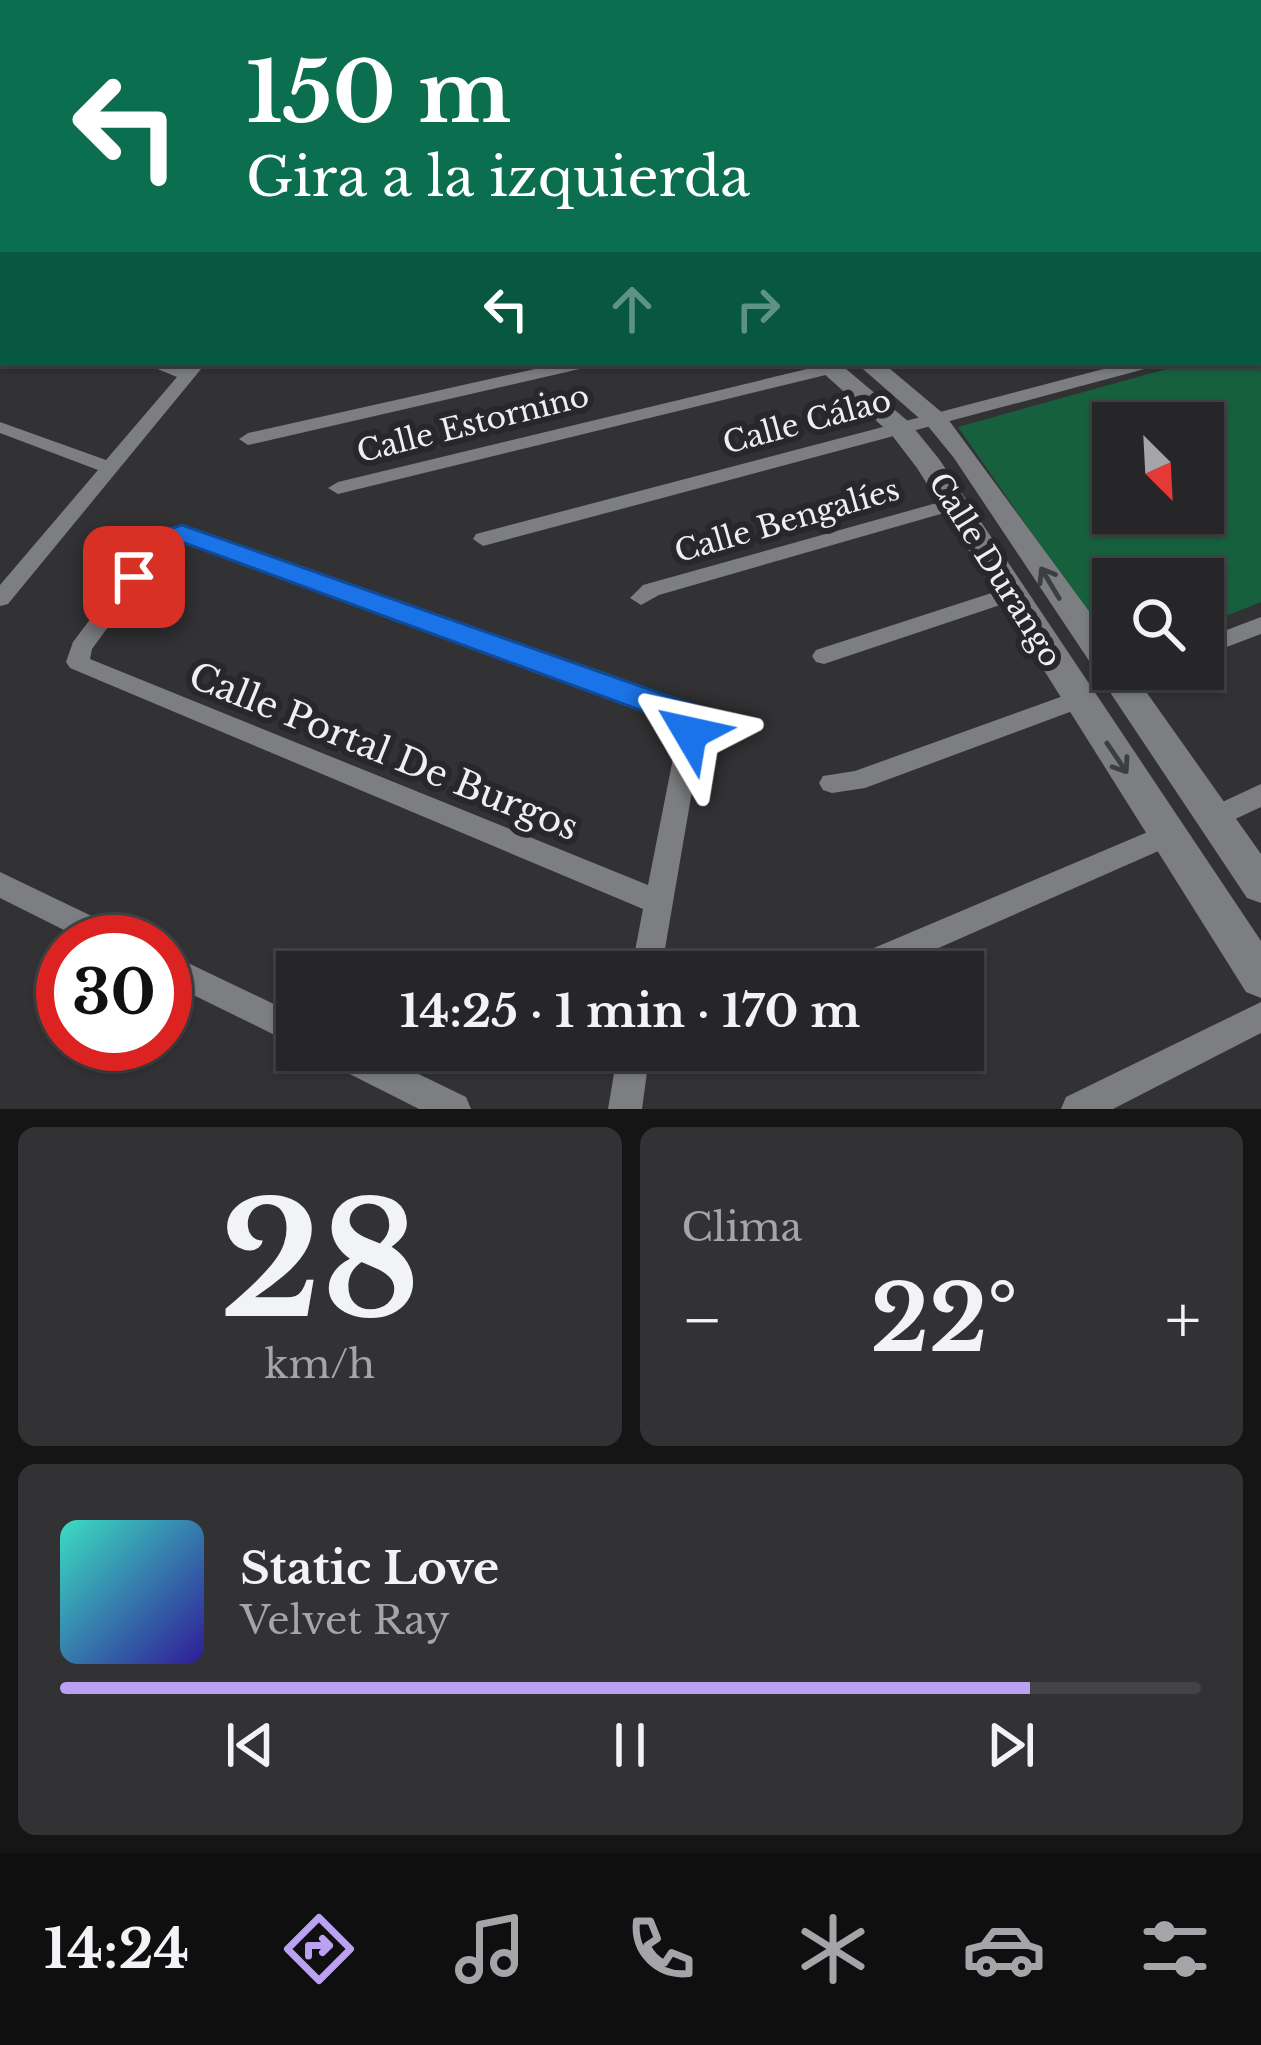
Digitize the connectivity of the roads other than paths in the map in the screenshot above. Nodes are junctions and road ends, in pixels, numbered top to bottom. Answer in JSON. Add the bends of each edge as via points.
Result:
{"nodes":[{"id":1,"x":571,"y":366,"type":"edge"},
{"id":2,"x":828,"y":366,"type":"edge"},
{"id":3,"x":872,"y":366,"type":"edge"},
{"id":4,"x":1135,"y":366,"type":"edge"},
{"id":5,"x":193,"y":369,"type":"edge"},
{"id":6,"x":936,"y":421,"type":"junction"},
{"id":7,"x":0,"y":427,"type":"edge"},
{"id":8,"x":900,"y":428,"type":"junction"},
{"id":9,"x":248,"y":439,"type":"dead end"},
{"id":10,"x":108,"y":467,"type":"junction"},
{"id":11,"x":338,"y":488,"type":"dead end"},
{"id":12,"x":951,"y":505,"type":"junction"},
{"id":13,"x":483,"y":539,"type":"dead end"},
{"id":14,"x":2,"y":594,"type":"edge"},
{"id":15,"x":1010,"y":594,"type":"junction"},
{"id":16,"x":641,"y":598,"type":"dead end"},
{"id":17,"x":1261,"y":625,"type":"edge"},
{"id":18,"x":1224,"y":640,"type":"edge"},
{"id":19,"x":1092,"y":643,"type":"edge"},
{"id":20,"x":824,"y":656,"type":"dead end"},
{"id":21,"x":1123,"y":690,"type":"edge"},
{"id":22,"x":1077,"y":700,"type":"junction"},
{"id":23,"x":832,"y":783,"type":"dead end"},
{"id":24,"x":1261,"y":795,"type":"edge"},
{"id":25,"x":1212,"y":819,"type":"junction"},
{"id":26,"x":1169,"y":834,"type":"junction"},
{"id":27,"x":0,"y":884,"type":"edge"},
{"id":28,"x":1261,"y":886,"type":"edge"},
{"id":29,"x":657,"y":902,"type":"junction"},
{"id":30,"x":63,"y":915,"type":"edge"},
{"id":31,"x":649,"y":951,"type":"edge"},
{"id":32,"x":900,"y":951,"type":"edge"},
{"id":33,"x":1261,"y":978,"type":"edge"},
{"id":34,"x":192,"y":979,"type":"edge"},
{"id":35,"x":1261,"y":1017,"type":"edge"},
{"id":36,"x":276,"y":1021,"type":"edge"},
{"id":37,"x":377,"y":1071,"type":"edge"},
{"id":38,"x":631,"y":1071,"type":"edge"},
{"id":39,"x":454,"y":1109,"type":"edge"},
{"id":40,"x":625,"y":1109,"type":"edge"},
{"id":41,"x":1078,"y":1109,"type":"edge"}],
"edges":[{"from":1,"to":9,"type":"street"},
{"from":2,"to":8,"type":"main road","name":"Calle Durango"},
{"from":2,"to":11,"type":"street","name":"Calle Estornino"},
{"from":3,"to":6,"type":"main road","name":"Calle Durango"},
{"from":4,"to":6,"type":"street","name":"Calle Cálao"},
{"from":5,"to":10,"type":"street"},
{"from":6,"to":8,"type":"street","name":"Calle Cálao"},
{"from":19,"to":6,"type":"main road","name":"Calle Durango","one_way":true,"via":[[1009,514]]},
{"from":7,"to":10,"type":"street"},
{"from":8,"to":12,"type":"main road","name":"Calle Durango"},
{"from":8,"to":13,"type":"street","name":"Calle Cálao"},
{"from":10,"to":14,"type":"street"},
{"from":12,"to":15,"type":"main road","name":"Calle Durango"},
{"from":12,"to":16,"type":"street","name":"Calle Bengalíes"},
{"from":15,"to":20,"type":"street"},
{"from":15,"to":22,"type":"main road","name":"Calle Durango"},
{"from":17,"to":18,"type":"street"},
{"from":21,"to":25,"type":"main road","name":"Calle Durango"},
{"from":22,"to":23,"type":"street"},
{"from":22,"to":26,"type":"main road","name":"Calle Durango","one_way":true},
{"from":24,"to":25,"type":"street"},
{"from":25,"to":28,"type":"main road","name":"Calle Durango"},
{"from":26,"to":32,"type":"street"},
{"from":26,"to":33,"type":"main road","name":"Calle Durango"},
{"from":27,"to":30,"type":"street"},
{"from":29,"to":29,"type":"street","name":"Calle Portal De Burgos","via":[[84,666],[81,648],[160,541],[182,533],[683,714],[690,733]]},
{"from":29,"to":31,"type":"street"},
{"from":34,"to":36,"type":"street"},
{"from":35,"to":41,"type":"street"},
{"from":37,"to":39,"type":"street"},
{"from":38,"to":40,"type":"street"}]}
